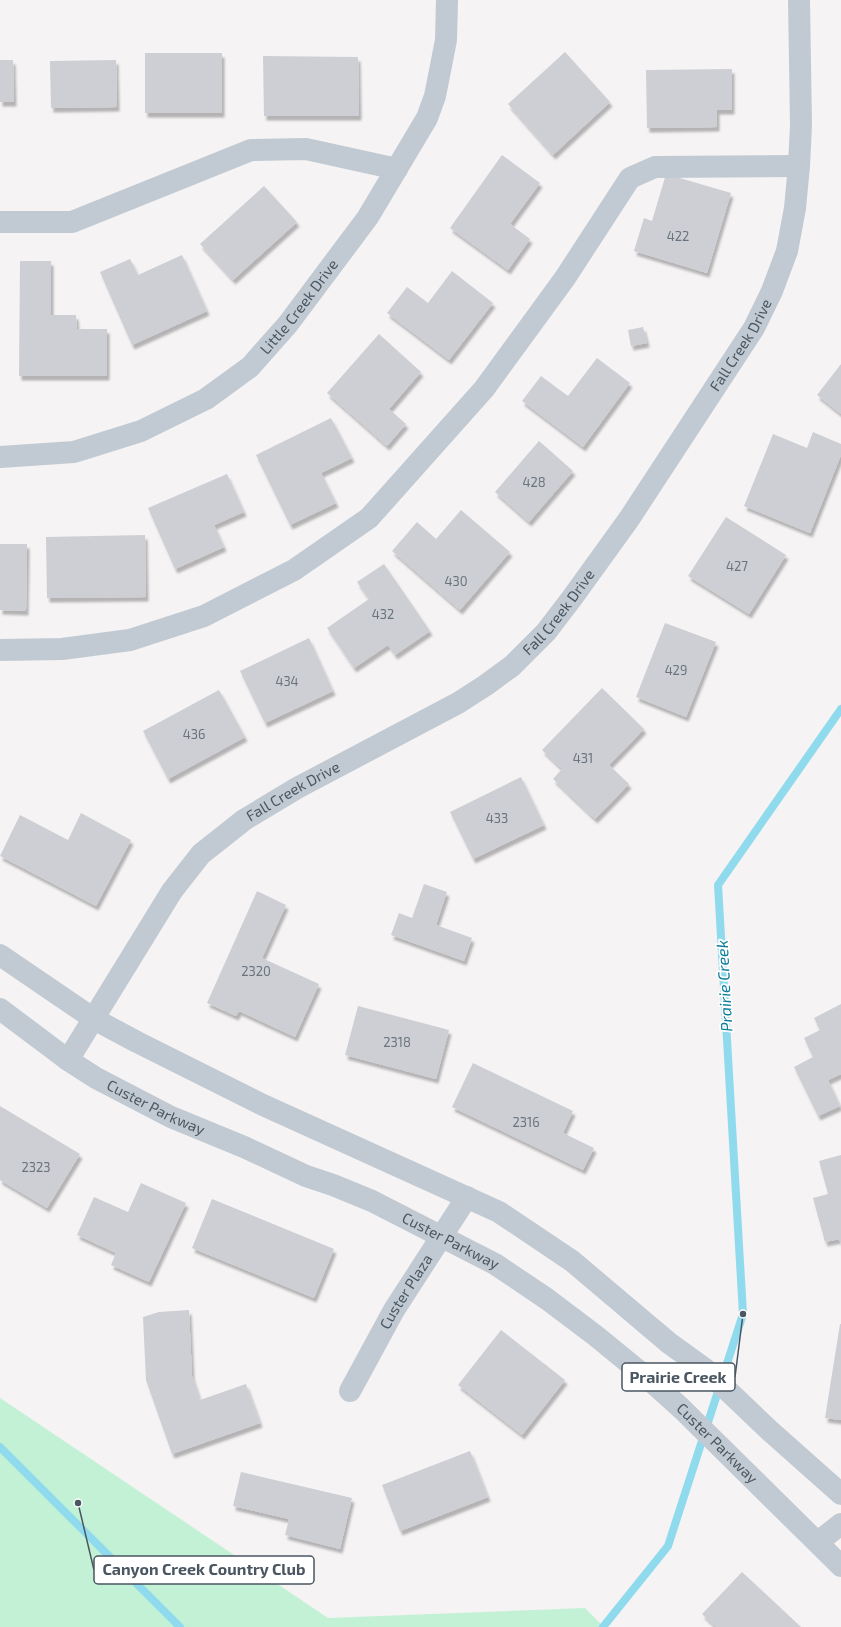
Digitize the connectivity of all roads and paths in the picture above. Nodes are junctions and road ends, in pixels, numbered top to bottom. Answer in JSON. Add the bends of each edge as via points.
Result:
{"nodes":[{"id":1,"x":447,"y":0,"type":"edge"},
{"id":2,"x":799,"y":0,"type":"edge"},
{"id":3,"x":799,"y":166,"type":"junction"},
{"id":4,"x":397,"y":169,"type":"junction"},
{"id":5,"x":0,"y":222,"type":"edge"},
{"id":6,"x":0,"y":457,"type":"edge"},
{"id":7,"x":0,"y":650,"type":"edge"},
{"id":8,"x":0,"y":955,"type":"edge"},
{"id":9,"x":0,"y":1009,"type":"edge"},
{"id":10,"x":94,"y":1019,"type":"junction"},
{"id":11,"x":68,"y":1060,"type":"junction"},
{"id":12,"x":467,"y":1197,"type":"junction"},
{"id":13,"x":442,"y":1236,"type":"junction"},
{"id":14,"x":350,"y":1391,"type":"dead end"},
{"id":15,"x":841,"y":1494,"type":"edge"},
{"id":16,"x":841,"y":1524,"type":"edge"},
{"id":17,"x":818,"y":1542,"type":"junction"},
{"id":18,"x":841,"y":1566,"type":"edge"}],
"edges":[{"from":1,"to":4,"type":"street","name":"Little Creek Drive","via":[[446,40],[436,96],[427,118]]},
{"from":2,"to":3,"type":"street","name":"Fall Creek Drive"},
{"from":3,"to":7,"type":"street","via":[[655,167],[630,178],[565,278],[484,389],[369,518],[294,570],[204,616],[130,640],[62,649]]},
{"from":3,"to":10,"type":"street","name":"Fall Creek Drive","via":[[787,251],[754,328],[629,519],[546,632],[512,666],[486,685],[458,703],[297,788],[244,820],[201,854],[172,891]]},
{"from":4,"to":5,"type":"street","via":[[306,149],[251,150],[72,222]]},
{"from":4,"to":6,"type":"street","name":"Little Creek Drive","via":[[368,217],[288,324],[250,367],[206,399],[141,431],[74,452]]},
{"from":8,"to":10,"type":"street"},
{"from":9,"to":11,"type":"street","name":"Custer Parkway"},
{"from":10,"to":11,"type":"street","name":"Fall Creek Drive"},
{"from":10,"to":12,"type":"street","via":[[263,1105]]},
{"from":11,"to":13,"type":"street","name":"Custer Parkway","via":[[96,1078],[171,1117],[306,1176],[372,1201]]},
{"from":12,"to":13,"type":"street","name":"Custer Plaza"},
{"from":12,"to":15,"type":"street","via":[[499,1212],[572,1261],[669,1343],[705,1369],[768,1430]]},
{"from":13,"to":14,"type":"street","name":"Custer Plaza","via":[[394,1310]]},
{"from":13,"to":17,"type":"street","name":"Custer Parkway","via":[[495,1264],[596,1336],[651,1381]]},
{"from":16,"to":17,"type":"street"},
{"from":17,"to":18,"type":"street","name":"Custer Parkway"}]}
